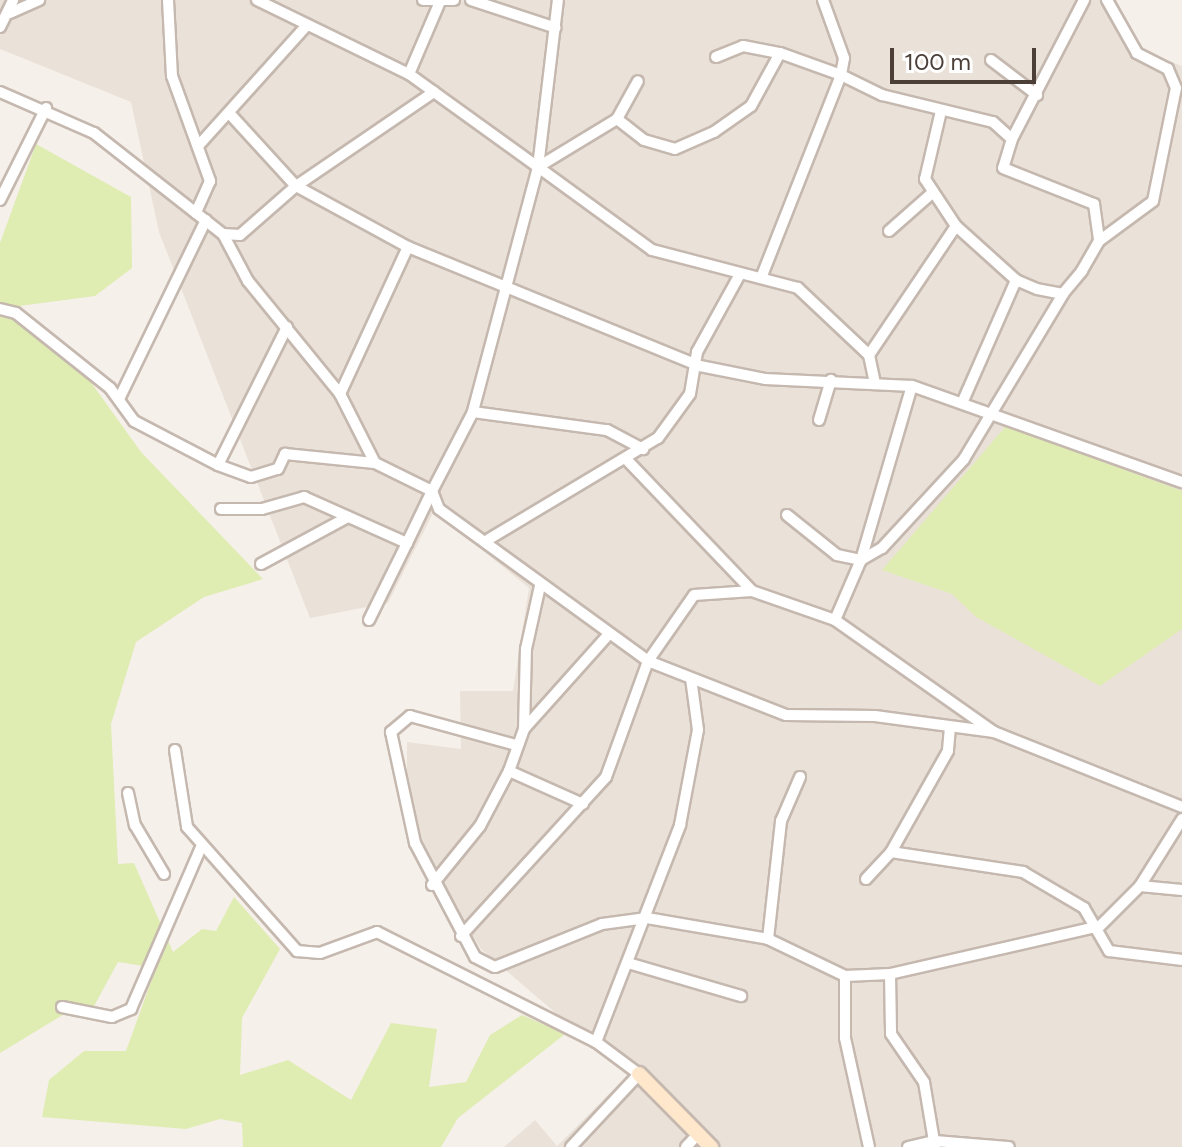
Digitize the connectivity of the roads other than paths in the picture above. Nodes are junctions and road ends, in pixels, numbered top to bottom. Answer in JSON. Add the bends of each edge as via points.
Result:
{"nodes":[{"id":1,"x":13,"y":0,"type":"edge"},
{"id":2,"x":39,"y":0,"type":"edge"},
{"id":3,"x":168,"y":0,"type":"edge"},
{"id":4,"x":257,"y":0,"type":"edge"},
{"id":5,"x":454,"y":0,"type":"edge"},
{"id":6,"x":471,"y":0,"type":"edge"},
{"id":7,"x":558,"y":0,"type":"edge"},
{"id":8,"x":823,"y":0,"type":"edge"},
{"id":9,"x":1084,"y":0,"type":"edge"},
{"id":10,"x":1107,"y":0,"type":"edge"},
{"id":11,"x":430,"y":1,"type":"edge"},
{"id":12,"x":10,"y":13,"type":"junction"},
{"id":13,"x":307,"y":25,"type":"junction"},
{"id":14,"x":0,"y":27,"type":"edge"},
{"id":15,"x":556,"y":28,"type":"junction"},
{"id":16,"x":780,"y":53,"type":"junction"},
{"id":17,"x":716,"y":57,"type":"dead end"},
{"id":18,"x":991,"y":60,"type":"dead end"},
{"id":19,"x":409,"y":74,"type":"junction"},
{"id":20,"x":841,"y":75,"type":"junction"},
{"id":21,"x":638,"y":81,"type":"dead end"},
{"id":22,"x":0,"y":92,"type":"edge"},
{"id":23,"x":434,"y":92,"type":"junction"},
{"id":24,"x":1037,"y":95,"type":"junction"},
{"id":25,"x":46,"y":108,"type":"junction"},
{"id":26,"x":941,"y":111,"type":"junction"},
{"id":27,"x":230,"y":114,"type":"junction"},
{"id":28,"x":617,"y":119,"type":"junction"},
{"id":29,"x":1012,"y":139,"type":"junction"},
{"id":30,"x":199,"y":145,"type":"junction"},
{"id":31,"x":538,"y":167,"type":"junction"},
{"id":32,"x":296,"y":186,"type":"junction"},
{"id":33,"x":931,"y":194,"type":"junction"},
{"id":34,"x":0,"y":200,"type":"edge"},
{"id":35,"x":196,"y":213,"type":"junction"},
{"id":36,"x":206,"y":220,"type":"junction"},
{"id":37,"x":956,"y":226,"type":"junction"},
{"id":38,"x":889,"y":231,"type":"dead end"},
{"id":39,"x":223,"y":234,"type":"junction"},
{"id":40,"x":1099,"y":241,"type":"junction"},
{"id":41,"x":408,"y":247,"type":"junction"},
{"id":42,"x":739,"y":276,"type":"junction"},
{"id":43,"x":761,"y":278,"type":"junction"},
{"id":44,"x":1016,"y":280,"type":"junction"},
{"id":45,"x":505,"y":286,"type":"junction"},
{"id":46,"x":1063,"y":294,"type":"junction"},
{"id":47,"x":0,"y":309,"type":"edge"},
{"id":48,"x":287,"y":327,"type":"junction"},
{"id":49,"x":869,"y":355,"type":"junction"},
{"id":50,"x":700,"y":366,"type":"junction"},
{"id":51,"x":874,"y":379,"type":"junction"},
{"id":52,"x":831,"y":380,"type":"junction"},
{"id":53,"x":912,"y":386,"type":"junction"},
{"id":54,"x":340,"y":394,"type":"junction"},
{"id":55,"x":119,"y":399,"type":"junction"},
{"id":56,"x":963,"y":401,"type":"junction"},
{"id":57,"x":997,"y":411,"type":"junction"},
{"id":58,"x":473,"y":412,"type":"junction"},
{"id":59,"x":819,"y":420,"type":"dead end"},
{"id":60,"x":643,"y":449,"type":"junction"},
{"id":61,"x":627,"y":460,"type":"junction"},
{"id":62,"x":375,"y":463,"type":"junction"},
{"id":63,"x":218,"y":465,"type":"junction"},
{"id":64,"x":1182,"y":482,"type":"edge"},
{"id":65,"x":432,"y":491,"type":"junction"},
{"id":66,"x":221,"y":509,"type":"dead end"},
{"id":67,"x":787,"y":515,"type":"dead end"},
{"id":68,"x":348,"y":517,"type":"junction"},
{"id":69,"x":489,"y":539,"type":"junction"},
{"id":70,"x":407,"y":543,"type":"junction"},
{"id":71,"x":861,"y":560,"type":"junction"},
{"id":72,"x":261,"y":564,"type":"dead end"},
{"id":73,"x":540,"y":586,"type":"junction"},
{"id":74,"x":752,"y":591,"type":"junction"},
{"id":75,"x":369,"y":620,"type":"dead end"},
{"id":76,"x":835,"y":620,"type":"junction"},
{"id":77,"x":608,"y":635,"type":"junction"},
{"id":78,"x":648,"y":661,"type":"junction"},
{"id":79,"x":691,"y":678,"type":"junction"},
{"id":80,"x":950,"y":727,"type":"junction"},
{"id":81,"x":524,"y":729,"type":"junction"},
{"id":82,"x":994,"y":732,"type":"junction"},
{"id":83,"x":516,"y":745,"type":"junction"},
{"id":84,"x":175,"y":750,"type":"dead end"},
{"id":85,"x":509,"y":771,"type":"junction"},
{"id":86,"x":800,"y":777,"type":"dead end"},
{"id":87,"x":128,"y":793,"type":"dead end"},
{"id":88,"x":583,"y":804,"type":"junction"},
{"id":89,"x":1182,"y":807,"type":"edge"},
{"id":90,"x":1182,"y":819,"type":"edge"},
{"id":91,"x":201,"y":847,"type":"junction"},
{"id":92,"x":891,"y":852,"type":"junction"},
{"id":93,"x":164,"y":874,"type":"dead end"},
{"id":94,"x":866,"y":879,"type":"dead end"},
{"id":95,"x":432,"y":885,"type":"junction"},
{"id":96,"x":1140,"y":886,"type":"junction"},
{"id":97,"x":1182,"y":890,"type":"edge"},
{"id":98,"x":647,"y":918,"type":"junction"},
{"id":99,"x":1100,"y":926,"type":"junction"},
{"id":100,"x":461,"y":936,"type":"junction"},
{"id":101,"x":768,"y":939,"type":"junction"},
{"id":102,"x":1182,"y":960,"type":"edge"},
{"id":103,"x":628,"y":963,"type":"junction"},
{"id":104,"x":890,"y":974,"type":"junction"},
{"id":105,"x":845,"y":976,"type":"junction"},
{"id":106,"x":741,"y":996,"type":"dead end"},
{"id":107,"x":62,"y":1007,"type":"dead end"},
{"id":108,"x":596,"y":1042,"type":"junction"},
{"id":109,"x":639,"y":1074,"type":"junction"},
{"id":110,"x":699,"y":1133,"type":"junction"},
{"id":111,"x":935,"y":1144,"type":"edge"},
{"id":112,"x":571,"y":1147,"type":"edge"},
{"id":113,"x":686,"y":1147,"type":"edge"},
{"id":114,"x":711,"y":1147,"type":"edge"},
{"id":115,"x":869,"y":1147,"type":"edge"},
{"id":116,"x":908,"y":1147,"type":"edge"},
{"id":117,"x":1009,"y":1147,"type":"edge"}],
"edges":[{"from":1,"to":12,"type":"street"},
{"from":2,"to":12,"type":"street"},
{"from":3,"to":30,"type":"street","via":[[172,76]]},
{"from":4,"to":13,"type":"street"},
{"from":5,"to":11,"type":"street"},
{"from":6,"to":15,"type":"street"},
{"from":7,"to":15,"type":"street"},
{"from":8,"to":20,"type":"street","via":[[844,58]]},
{"from":9,"to":24,"type":"street"},
{"from":10,"to":40,"type":"street","via":[[1137,53],[1168,69],[1176,88],[1153,201]]},
{"from":11,"to":19,"type":"street"},
{"from":12,"to":14,"type":"street"},
{"from":13,"to":19,"type":"street"},
{"from":13,"to":27,"type":"street"},
{"from":15,"to":31,"type":"street"},
{"from":16,"to":17,"type":"street","via":[[743,46]]},
{"from":16,"to":20,"type":"street"},
{"from":16,"to":28,"type":"street","via":[[751,106],[685,146],[659,146]]},
{"from":18,"to":24,"type":"street"},
{"from":19,"to":23,"type":"street"},
{"from":20,"to":26,"type":"street"},
{"from":20,"to":43,"type":"street"},
{"from":21,"to":28,"type":"street"},
{"from":22,"to":25,"type":"street"},
{"from":23,"to":31,"type":"street"},
{"from":23,"to":32,"type":"street"},
{"from":24,"to":29,"type":"street"},
{"from":25,"to":34,"type":"street"},
{"from":25,"to":35,"type":"street","via":[[94,133]]},
{"from":26,"to":29,"type":"street","via":[[993,122]]},
{"from":26,"to":33,"type":"street","via":[[925,171]]},
{"from":27,"to":30,"type":"street"},
{"from":27,"to":32,"type":"street"},
{"from":28,"to":31,"type":"street"},
{"from":29,"to":40,"type":"street","via":[[1003,168],[1094,204]]},
{"from":30,"to":35,"type":"street","via":[[210,190]]},
{"from":31,"to":42,"type":"street","via":[[652,250]]},
{"from":31,"to":45,"type":"street"},
{"from":32,"to":39,"type":"street","via":[[240,235]]},
{"from":32,"to":41,"type":"street"},
{"from":33,"to":37,"type":"street"},
{"from":33,"to":38,"type":"street"},
{"from":35,"to":36,"type":"street"},
{"from":36,"to":39,"type":"street"},
{"from":36,"to":55,"type":"street"},
{"from":37,"to":44,"type":"street"},
{"from":37,"to":49,"type":"street"},
{"from":39,"to":48,"type":"street","via":[[240,269]]},
{"from":40,"to":46,"type":"street"},
{"from":41,"to":45,"type":"street"},
{"from":41,"to":54,"type":"street"},
{"from":42,"to":43,"type":"street"},
{"from":42,"to":50,"type":"street","via":[[697,352]]},
{"from":43,"to":49,"type":"street","via":[[798,288]]},
{"from":44,"to":46,"type":"street"},
{"from":44,"to":56,"type":"street"},
{"from":45,"to":50,"type":"street"},
{"from":45,"to":58,"type":"street"},
{"from":46,"to":57,"type":"street"},
{"from":47,"to":55,"type":"street","via":[[16,313]]},
{"from":48,"to":54,"type":"street"},
{"from":48,"to":63,"type":"street"},
{"from":49,"to":51,"type":"street"},
{"from":50,"to":52,"type":"street","via":[[765,379]]},
{"from":50,"to":60,"type":"street","via":[[671,422]]},
{"from":51,"to":52,"type":"street"},
{"from":51,"to":53,"type":"street"},
{"from":52,"to":59,"type":"street"},
{"from":53,"to":56,"type":"street"},
{"from":53,"to":71,"type":"street"},
{"from":54,"to":62,"type":"street"},
{"from":55,"to":63,"type":"street","via":[[134,421]]},
{"from":56,"to":57,"type":"street"},
{"from":57,"to":64,"type":"street"},
{"from":57,"to":71,"type":"street","via":[[910,520]]},
{"from":58,"to":60,"type":"street","via":[[595,427]]},
{"from":58,"to":65,"type":"street"},
{"from":60,"to":61,"type":"street"},
{"from":61,"to":69,"type":"street"},
{"from":61,"to":74,"type":"street"},
{"from":62,"to":63,"type":"street","via":[[285,454],[278,469],[251,477]]},
{"from":62,"to":65,"type":"street"},
{"from":65,"to":69,"type":"street","via":[[439,509]]},
{"from":65,"to":70,"type":"street"},
{"from":66,"to":68,"type":"street","via":[[262,509],[304,497]]},
{"from":67,"to":71,"type":"street","via":[[830,551]]},
{"from":68,"to":70,"type":"street"},
{"from":68,"to":72,"type":"street"},
{"from":69,"to":73,"type":"street"},
{"from":70,"to":75,"type":"street"},
{"from":71,"to":76,"type":"street"},
{"from":73,"to":77,"type":"street"},
{"from":73,"to":81,"type":"street","via":[[526,649]]},
{"from":74,"to":76,"type":"street"},
{"from":74,"to":78,"type":"street","via":[[694,595]]},
{"from":76,"to":82,"type":"street"},
{"from":77,"to":78,"type":"street"},
{"from":77,"to":81,"type":"street"},
{"from":78,"to":79,"type":"street"},
{"from":78,"to":88,"type":"street","via":[[611,768]]},
{"from":79,"to":80,"type":"street","via":[[786,715],[875,716]]},
{"from":79,"to":98,"type":"street","via":[[698,730],[688,795]]},
{"from":80,"to":82,"type":"street"},
{"from":80,"to":92,"type":"street","via":[[948,751]]},
{"from":81,"to":83,"type":"street"},
{"from":82,"to":89,"type":"street"},
{"from":83,"to":85,"type":"street"},
{"from":83,"to":95,"type":"street","via":[[410,716],[394,724],[404,810]]},
{"from":84,"to":91,"type":"street","via":[[181,814]]},
{"from":85,"to":88,"type":"street"},
{"from":85,"to":95,"type":"street","via":[[480,826]]},
{"from":86,"to":101,"type":"street","via":[[781,821]]},
{"from":87,"to":93,"type":"street","via":[[135,825]]},
{"from":88,"to":100,"type":"street"},
{"from":90,"to":96,"type":"street"},
{"from":91,"to":107,"type":"street","via":[[131,1009],[112,1017]]},
{"from":91,"to":108,"type":"street","via":[[297,951],[320,953],[377,932]]},
{"from":92,"to":94,"type":"street"},
{"from":92,"to":99,"type":"street","via":[[1023,872],[1073,898]]},
{"from":95,"to":100,"type":"street"},
{"from":96,"to":97,"type":"street"},
{"from":96,"to":99,"type":"street"},
{"from":98,"to":100,"type":"street","via":[[602,924],[495,967],[475,957]]},
{"from":98,"to":101,"type":"street"},
{"from":98,"to":103,"type":"street"},
{"from":99,"to":102,"type":"street","via":[[1116,954]]},
{"from":99,"to":104,"type":"street"},
{"from":101,"to":105,"type":"street"},
{"from":103,"to":106,"type":"street"},
{"from":103,"to":108,"type":"street"},
{"from":104,"to":105,"type":"street"},
{"from":104,"to":111,"type":"street","via":[[891,1034],[924,1082]]},
{"from":105,"to":115,"type":"street","via":[[845,1038]]},
{"from":108,"to":109,"type":"street"},
{"from":109,"to":110,"type":"main road"},
{"from":109,"to":112,"type":"street"},
{"from":110,"to":113,"type":"street"},
{"from":110,"to":114,"type":"main road"},
{"from":111,"to":116,"type":"street"},
{"from":111,"to":117,"type":"street"}]}
